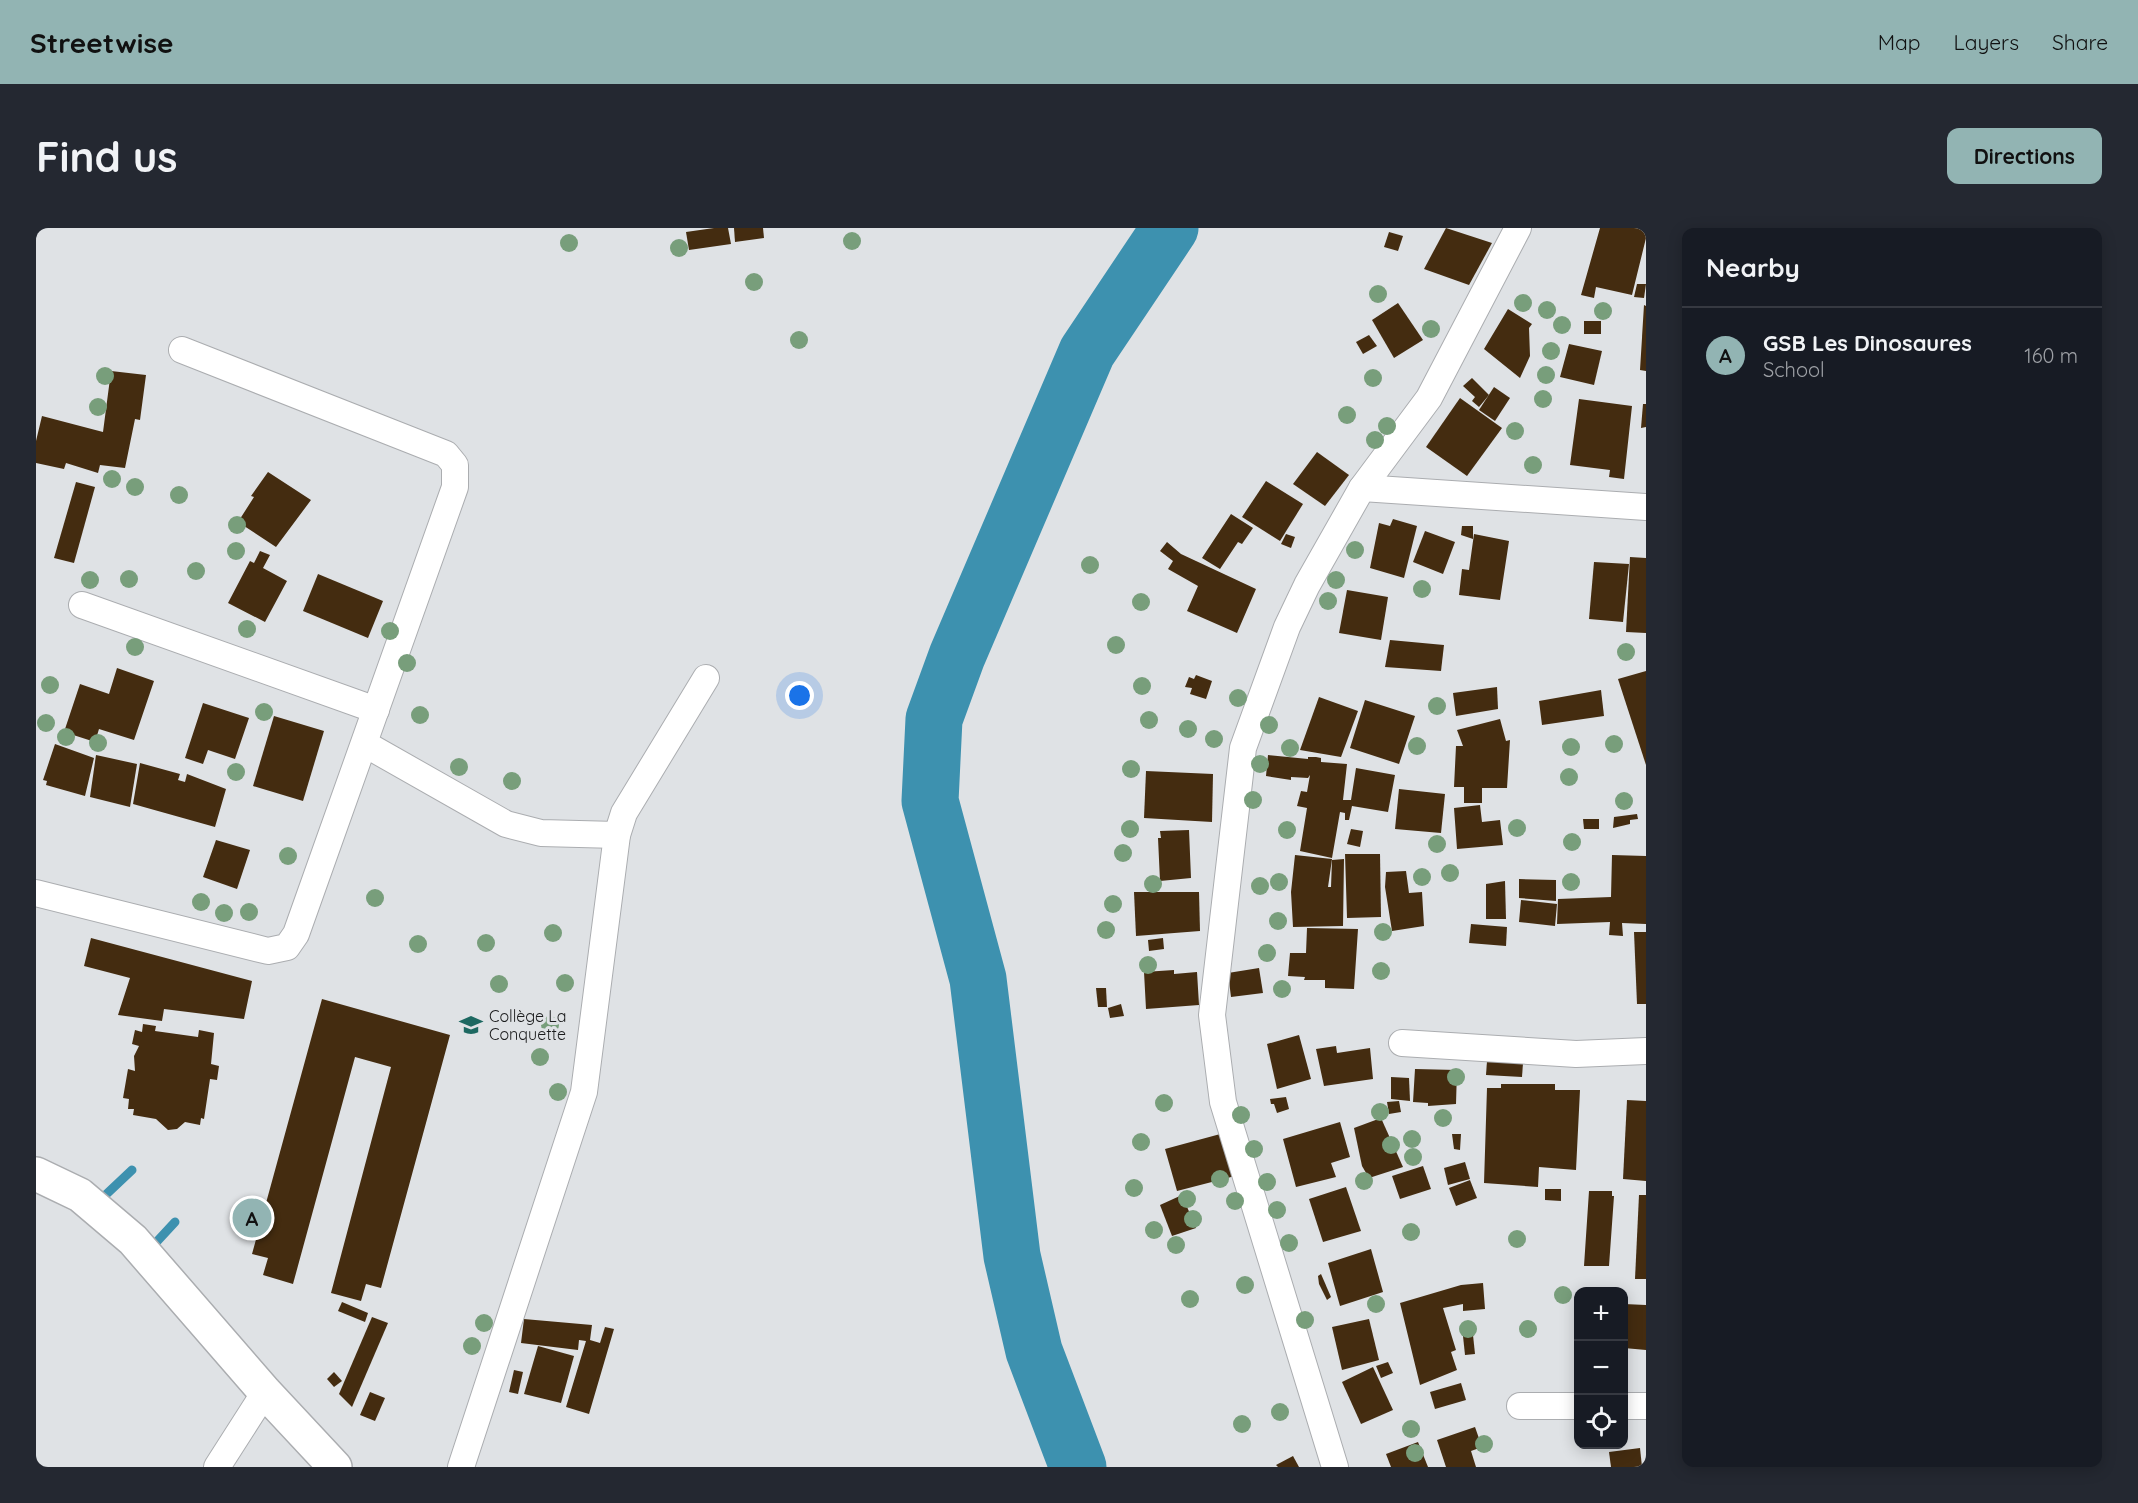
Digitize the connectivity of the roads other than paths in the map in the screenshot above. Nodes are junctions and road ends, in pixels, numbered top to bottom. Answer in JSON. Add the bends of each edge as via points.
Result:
{"nodes":[{"id":1,"x":1518,"y":228,"type":"edge"},
{"id":2,"x":182,"y":350,"type":"dead end"},
{"id":3,"x":1362,"y":488,"type":"junction"},
{"id":4,"x":1646,"y":507,"type":"edge"},
{"id":5,"x":82,"y":605,"type":"dead end"},
{"id":6,"x":706,"y":678,"type":"dead end"},
{"id":7,"x":376,"y":710,"type":"junction"},
{"id":8,"x":365,"y":744,"type":"junction"},
{"id":9,"x":617,"y":835,"type":"junction"},
{"id":10,"x":36,"y":893,"type":"edge"},
{"id":11,"x":1402,"y":1043,"type":"dead end"},
{"id":12,"x":1646,"y":1051,"type":"edge"},
{"id":13,"x":36,"y":1174,"type":"edge"},
{"id":14,"x":265,"y":1392,"type":"junction"},
{"id":15,"x":1520,"y":1406,"type":"dead end"},
{"id":16,"x":1574,"y":1406,"type":"edge"},
{"id":17,"x":1628,"y":1406,"type":"edge"},
{"id":18,"x":1646,"y":1406,"type":"edge"},
{"id":19,"x":217,"y":1467,"type":"edge"},
{"id":20,"x":335,"y":1467,"type":"edge"},
{"id":21,"x":460,"y":1467,"type":"edge"},
{"id":22,"x":1335,"y":1467,"type":"edge"}],
"edges":[{"from":1,"to":3,"type":"street","via":[[1429,398]]},
{"from":2,"to":7,"type":"street","via":[[446,454],[455,465],[455,487]]},
{"from":3,"to":4,"type":"street"},
{"from":3,"to":22,"type":"street","via":[[1287,627],[1243,747],[1212,1015],[1223,1101]]},
{"from":5,"to":7,"type":"street"},
{"from":6,"to":9,"type":"street","via":[[624,813]]},
{"from":7,"to":8,"type":"street"},
{"from":8,"to":9,"type":"street","via":[[506,824],[541,833]]},
{"from":8,"to":10,"type":"street","via":[[296,934],[286,947],[268,951]]},
{"from":9,"to":21,"type":"street","via":[[584,1092]]},
{"from":11,"to":12,"type":"street","via":[[1576,1054]]},
{"from":13,"to":14,"type":"main road","via":[[80,1195],[133,1240]]},
{"from":14,"to":19,"type":"street"},
{"from":14,"to":20,"type":"main road"},
{"from":15,"to":16,"type":"street"},
{"from":17,"to":18,"type":"street"}]}
